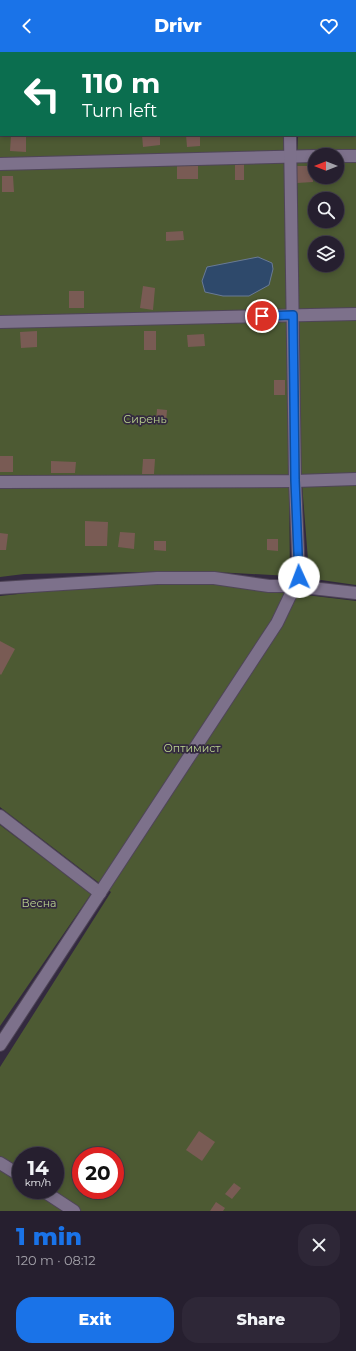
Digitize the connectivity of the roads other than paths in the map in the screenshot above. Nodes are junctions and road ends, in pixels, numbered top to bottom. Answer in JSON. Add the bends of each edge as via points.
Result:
{"nodes":[{"id":1,"x":290,"y":136,"type":"edge"},
{"id":2,"x":308,"y":156,"type":"edge"},
{"id":3,"x":344,"y":156,"type":"edge"},
{"id":4,"x":356,"y":156,"type":"edge"},
{"id":5,"x":290,"y":157,"type":"junction"},
{"id":6,"x":0,"y":164,"type":"edge"},
{"id":7,"x":356,"y":314,"type":"edge"},
{"id":8,"x":293,"y":315,"type":"junction"},
{"id":9,"x":0,"y":322,"type":"edge"},
{"id":10,"x":356,"y":479,"type":"edge"},
{"id":11,"x":295,"y":480,"type":"junction"},
{"id":12,"x":0,"y":482,"type":"edge"},
{"id":13,"x":294,"y":586,"type":"junction"},
{"id":14,"x":0,"y":588,"type":"edge"},
{"id":15,"x":356,"y":593,"type":"edge"},
{"id":16,"x":0,"y":816,"type":"edge"},
{"id":17,"x":100,"y":893,"type":"junction"},
{"id":18,"x":0,"y":1045,"type":"edge"},
{"id":19,"x":0,"y":1163,"type":"edge"},
{"id":20,"x":12,"y":1170,"type":"edge"},
{"id":21,"x":56,"y":1199,"type":"edge"},
{"id":22,"x":74,"y":1211,"type":"edge"}],
"edges":[{"from":1,"to":5,"type":"lane"},
{"from":2,"to":5,"type":"lane"},
{"from":3,"to":4,"type":"lane"},
{"from":5,"to":6,"type":"lane"},
{"from":5,"to":8,"type":"lane"},
{"from":7,"to":8,"type":"lane"},
{"from":8,"to":9,"type":"lane"},
{"from":8,"to":11,"type":"lane"},
{"from":10,"to":11,"type":"lane"},
{"from":11,"to":12,"type":"lane"},
{"from":11,"to":13,"type":"lane","via":[[299,577]]},
{"from":13,"to":14,"type":"lane","via":[[269,586],[214,578],[157,578]]},
{"from":13,"to":15,"type":"lane"},
{"from":13,"to":17,"type":"lane","via":[[277,623]]},
{"from":16,"to":17,"type":"lane"},
{"from":17,"to":18,"type":"lane"},
{"from":19,"to":20,"type":"lane"},
{"from":21,"to":22,"type":"lane"}]}
